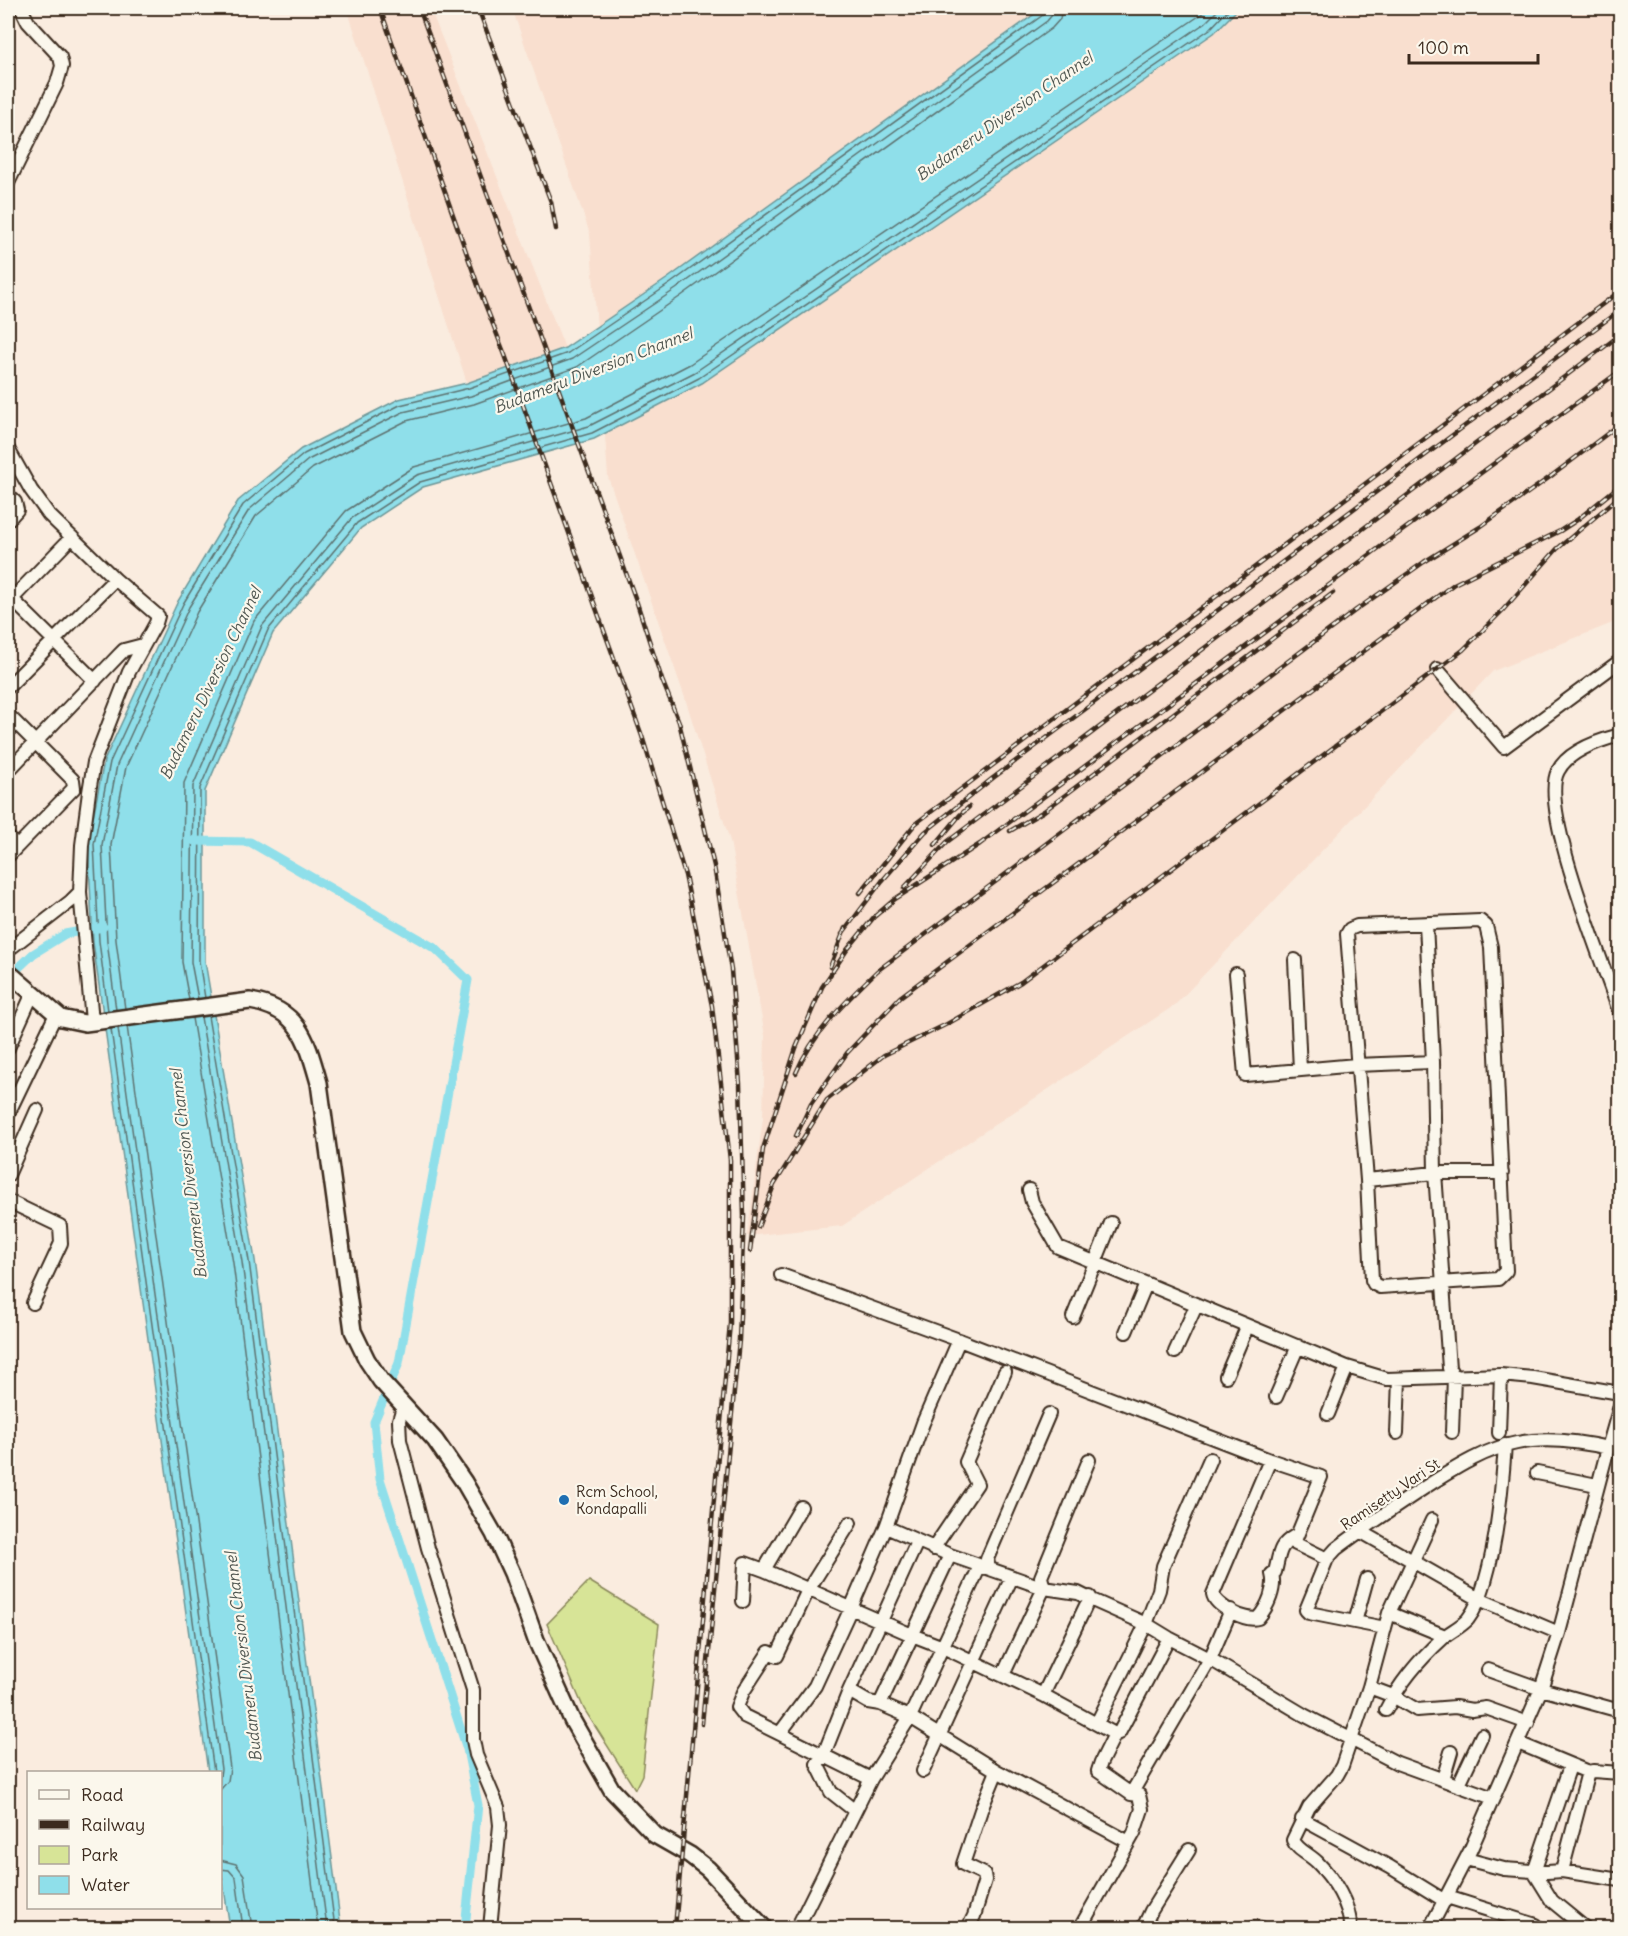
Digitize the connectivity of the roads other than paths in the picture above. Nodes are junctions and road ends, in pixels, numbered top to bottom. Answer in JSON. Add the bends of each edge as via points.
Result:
{"nodes":[{"id":1,"x":21,"y":8,"type":"edge"},
{"id":2,"x":8,"y":183,"type":"edge"},
{"id":3,"x":8,"y":448,"type":"edge"},
{"id":4,"x":8,"y":495,"type":"edge"},
{"id":5,"x":8,"y":520,"type":"edge"},
{"id":6,"x":72,"y":537,"type":"junction"},
{"id":7,"x":115,"y":579,"type":"junction"},
{"id":8,"x":9,"y":599,"type":"edge"},
{"id":9,"x":55,"y":639,"type":"junction"},
{"id":10,"x":143,"y":645,"type":"junction"},
{"id":11,"x":1620,"y":661,"type":"edge"},
{"id":12,"x":1437,"y":669,"type":"dead end"},
{"id":13,"x":95,"y":681,"type":"junction"},
{"id":14,"x":8,"y":687,"type":"edge"},
{"id":15,"x":8,"y":715,"type":"edge"},
{"id":16,"x":1620,"y":735,"type":"edge"},
{"id":17,"x":35,"y":742,"type":"junction"},
{"id":18,"x":8,"y":771,"type":"edge"},
{"id":19,"x":12,"y":842,"type":"edge"},
{"id":20,"x":8,"y":856,"type":"edge"},
{"id":21,"x":80,"y":892,"type":"junction"},
{"id":22,"x":1426,"y":924,"type":"junction"},
{"id":23,"x":8,"y":950,"type":"edge"},
{"id":24,"x":1295,"y":960,"type":"dead end"},
{"id":25,"x":1236,"y":974,"type":"dead end"},
{"id":26,"x":13,"y":978,"type":"edge"},
{"id":27,"x":33,"y":995,"type":"junction"},
{"id":28,"x":56,"y":1014,"type":"junction"},
{"id":29,"x":1620,"y":1014,"type":"edge"},
{"id":30,"x":92,"y":1022,"type":"junction"},
{"id":31,"x":8,"y":1048,"type":"edge"},
{"id":32,"x":1433,"y":1062,"type":"junction"},
{"id":33,"x":1356,"y":1065,"type":"junction"},
{"id":34,"x":1300,"y":1070,"type":"junction"},
{"id":35,"x":38,"y":1110,"type":"dead end"},
{"id":36,"x":8,"y":1114,"type":"edge"},
{"id":37,"x":1435,"y":1173,"type":"junction"},
{"id":38,"x":1502,"y":1173,"type":"junction"},
{"id":39,"x":8,"y":1175,"type":"edge"},
{"id":40,"x":1367,"y":1180,"type":"junction"},
{"id":41,"x":1029,"y":1190,"type":"dead end"},
{"id":42,"x":8,"y":1201,"type":"edge"},
{"id":43,"x":1111,"y":1223,"type":"dead end"},
{"id":44,"x":1095,"y":1262,"type":"junction"},
{"id":45,"x":781,"y":1275,"type":"dead end"},
{"id":46,"x":1442,"y":1283,"type":"junction"},
{"id":47,"x":1146,"y":1284,"type":"junction"},
{"id":48,"x":33,"y":1303,"type":"dead end"},
{"id":49,"x":1196,"y":1306,"type":"junction"},
{"id":50,"x":1073,"y":1317,"type":"dead end"},
{"id":51,"x":1247,"y":1327,"type":"junction"},
{"id":52,"x":1126,"y":1332,"type":"dead end"},
{"id":53,"x":959,"y":1340,"type":"junction"},
{"id":54,"x":1298,"y":1346,"type":"junction"},
{"id":55,"x":1175,"y":1352,"type":"dead end"},
{"id":56,"x":1347,"y":1367,"type":"junction"},
{"id":57,"x":1005,"y":1372,"type":"dead end"},
{"id":58,"x":1501,"y":1375,"type":"junction"},
{"id":59,"x":1226,"y":1376,"type":"dead end"},
{"id":60,"x":1454,"y":1377,"type":"junction"},
{"id":61,"x":1399,"y":1379,"type":"junction"},
{"id":62,"x":1620,"y":1393,"type":"edge"},
{"id":63,"x":1276,"y":1397,"type":"dead end"},
{"id":64,"x":1620,"y":1406,"type":"edge"},
{"id":65,"x":403,"y":1407,"type":"junction"},
{"id":66,"x":1049,"y":1414,"type":"dead end"},
{"id":67,"x":1328,"y":1414,"type":"dead end"},
{"id":68,"x":1452,"y":1432,"type":"dead end"},
{"id":69,"x":1397,"y":1433,"type":"dead end"},
{"id":70,"x":1499,"y":1433,"type":"dead end"},
{"id":71,"x":1505,"y":1445,"type":"junction"},
{"id":72,"x":1608,"y":1448,"type":"junction"},
{"id":73,"x":1210,"y":1459,"type":"dead end"},
{"id":74,"x":1089,"y":1460,"type":"dead end"},
{"id":75,"x":1270,"y":1460,"type":"junction"},
{"id":76,"x":1537,"y":1473,"type":"dead end"},
{"id":77,"x":1598,"y":1485,"type":"junction"},
{"id":78,"x":801,"y":1507,"type":"dead end"},
{"id":79,"x":1432,"y":1520,"type":"dead end"},
{"id":80,"x":850,"y":1523,"type":"dead end"},
{"id":81,"x":886,"y":1527,"type":"junction"},
{"id":82,"x":1359,"y":1531,"type":"junction"},
{"id":83,"x":1295,"y":1536,"type":"junction"},
{"id":84,"x":917,"y":1542,"type":"junction"},
{"id":85,"x":933,"y":1548,"type":"junction"},
{"id":86,"x":950,"y":1555,"type":"junction"},
{"id":87,"x":1327,"y":1559,"type":"junction"},
{"id":88,"x":1412,"y":1561,"type":"junction"},
{"id":89,"x":980,"y":1566,"type":"junction"},
{"id":90,"x":764,"y":1570,"type":"junction"},
{"id":91,"x":1012,"y":1577,"type":"junction"},
{"id":92,"x":1367,"y":1579,"type":"dead end"},
{"id":93,"x":1044,"y":1588,"type":"junction"},
{"id":94,"x":808,"y":1590,"type":"junction"},
{"id":95,"x":1089,"y":1597,"type":"junction"},
{"id":96,"x":1479,"y":1599,"type":"junction"},
{"id":97,"x":742,"y":1601,"type":"dead end"},
{"id":98,"x":851,"y":1608,"type":"junction"},
{"id":99,"x":1231,"y":1610,"type":"junction"},
{"id":100,"x":1389,"y":1613,"type":"junction"},
{"id":101,"x":882,"y":1621,"type":"junction"},
{"id":102,"x":1355,"y":1622,"type":"junction"},
{"id":103,"x":1146,"y":1624,"type":"junction"},
{"id":104,"x":1385,"y":1628,"type":"junction"},
{"id":105,"x":1559,"y":1633,"type":"junction"},
{"id":106,"x":912,"y":1635,"type":"junction"},
{"id":107,"x":1445,"y":1636,"type":"junction"},
{"id":108,"x":1169,"y":1638,"type":"junction"},
{"id":109,"x":942,"y":1647,"type":"junction"},
{"id":110,"x":1210,"y":1659,"type":"junction"},
{"id":111,"x":973,"y":1662,"type":"junction"},
{"id":112,"x":1488,"y":1670,"type":"dead end"},
{"id":113,"x":1004,"y":1675,"type":"junction"},
{"id":114,"x":1368,"y":1686,"type":"junction"},
{"id":115,"x":1541,"y":1689,"type":"junction"},
{"id":116,"x":849,"y":1691,"type":"junction"},
{"id":117,"x":1042,"y":1695,"type":"junction"},
{"id":118,"x":1393,"y":1696,"type":"junction"},
{"id":119,"x":880,"y":1704,"type":"junction"},
{"id":120,"x":1386,"y":1710,"type":"dead end"},
{"id":121,"x":1620,"y":1711,"type":"edge"},
{"id":122,"x":910,"y":1717,"type":"junction"},
{"id":123,"x":1097,"y":1723,"type":"junction"},
{"id":124,"x":1528,"y":1723,"type":"junction"},
{"id":125,"x":780,"y":1733,"type":"junction"},
{"id":126,"x":1115,"y":1734,"type":"junction"},
{"id":127,"x":940,"y":1735,"type":"junction"},
{"id":128,"x":1482,"y":1735,"type":"dead end"},
{"id":129,"x":1352,"y":1738,"type":"junction"},
{"id":130,"x":1518,"y":1743,"type":"junction"},
{"id":131,"x":1450,"y":1752,"type":"dead end"},
{"id":132,"x":824,"y":1754,"type":"junction"},
{"id":133,"x":1570,"y":1766,"type":"junction"},
{"id":134,"x":923,"y":1771,"type":"dead end"},
{"id":135,"x":997,"y":1771,"type":"junction"},
{"id":136,"x":1588,"y":1772,"type":"junction"},
{"id":137,"x":1620,"y":1773,"type":"edge"},
{"id":138,"x":871,"y":1779,"type":"junction"},
{"id":139,"x":1443,"y":1779,"type":"junction"},
{"id":140,"x":1459,"y":1784,"type":"junction"},
{"id":141,"x":1131,"y":1794,"type":"junction"},
{"id":142,"x":1493,"y":1798,"type":"junction"},
{"id":143,"x":855,"y":1811,"type":"junction"},
{"id":144,"x":1302,"y":1819,"type":"junction"},
{"id":145,"x":1129,"y":1842,"type":"junction"},
{"id":146,"x":1189,"y":1850,"type":"dead end"},
{"id":147,"x":1466,"y":1859,"type":"junction"},
{"id":148,"x":1562,"y":1871,"type":"junction"},
{"id":149,"x":1534,"y":1872,"type":"junction"},
{"id":150,"x":1620,"y":1880,"type":"edge"},
{"id":151,"x":1446,"y":1899,"type":"junction"},
{"id":152,"x":1536,"y":1925,"type":"dead end"},
{"id":153,"x":490,"y":1929,"type":"edge"},
{"id":154,"x":764,"y":1929,"type":"edge"},
{"id":155,"x":797,"y":1929,"type":"edge"},
{"id":156,"x":968,"y":1929,"type":"edge"},
{"id":157,"x":1080,"y":1929,"type":"edge"},
{"id":158,"x":1143,"y":1929,"type":"edge"},
{"id":159,"x":1350,"y":1929,"type":"edge"},
{"id":160,"x":1430,"y":1929,"type":"edge"},
{"id":161,"x":1585,"y":1929,"type":"edge"}],
"edges":[{"from":1,"to":2,"type":"street","via":[[28,22],[60,57],[62,66]]},
{"from":3,"to":6,"type":"street","via":[[31,490]]},
{"from":4,"to":5,"type":"street","via":[[17,510]]},
{"from":6,"to":7,"type":"street"},
{"from":6,"to":8,"type":"street"},
{"from":7,"to":9,"type":"street"},
{"from":7,"to":10,"type":"street","via":[[158,616]]},
{"from":8,"to":9,"type":"street"},
{"from":9,"to":13,"type":"street"},
{"from":9,"to":14,"type":"street"},
{"from":10,"to":13,"type":"street","via":[[124,650]]},
{"from":10,"to":21,"type":"street","via":[[94,762],[82,845]]},
{"from":11,"to":12,"type":"street","via":[[1504,747]]},
{"from":13,"to":17,"type":"street"},
{"from":15,"to":17,"type":"street"},
{"from":16,"to":29,"type":"street","via":[[1570,758],[1557,771],[1555,797],[1556,818],[1571,871]]},
{"from":17,"to":18,"type":"street"},
{"from":17,"to":19,"type":"street","via":[[74,780],[74,788]]},
{"from":19,"to":20,"type":"street"},
{"from":21,"to":23,"type":"street"},
{"from":21,"to":30,"type":"street"},
{"from":22,"to":32,"type":"street"},
{"from":22,"to":33,"type":"street","via":[[1357,926],[1347,934]]},
{"from":22,"to":38,"type":"street","via":[[1480,921],[1486,926],[1491,947]]},
{"from":24,"to":34,"type":"street"},
{"from":25,"to":34,"type":"street","via":[[1245,1075]]},
{"from":26,"to":27,"type":"main road"},
{"from":27,"to":28,"type":"main road"},
{"from":27,"to":31,"type":"street"},
{"from":28,"to":30,"type":"main road","via":[[69,1021]]},
{"from":28,"to":36,"type":"street"},
{"from":30,"to":65,"type":"main road","via":[[255,1002],[282,1012],[300,1028],[319,1083],[353,1330],[367,1360]]},
{"from":32,"to":33,"type":"street"},
{"from":32,"to":37,"type":"street"},
{"from":33,"to":34,"type":"street"},
{"from":33,"to":40,"type":"street"},
{"from":35,"to":39,"type":"street"},
{"from":37,"to":38,"type":"street"},
{"from":37,"to":40,"type":"street"},
{"from":37,"to":46,"type":"street"},
{"from":38,"to":46,"type":"street","via":[[1506,1271],[1498,1279]]},
{"from":40,"to":46,"type":"street","via":[[1374,1284],[1380,1287]]},
{"from":41,"to":44,"type":"street","via":[[1058,1247]]},
{"from":42,"to":48,"type":"street","via":[[60,1226],[61,1243]]},
{"from":43,"to":44,"type":"street"},
{"from":44,"to":47,"type":"street"},
{"from":44,"to":50,"type":"street"},
{"from":45,"to":53,"type":"street"},
{"from":46,"to":60,"type":"street","via":[[1449,1368]]},
{"from":47,"to":49,"type":"street"},
{"from":47,"to":52,"type":"street"},
{"from":49,"to":51,"type":"street"},
{"from":49,"to":55,"type":"street"},
{"from":51,"to":54,"type":"street"},
{"from":51,"to":59,"type":"street"},
{"from":53,"to":75,"type":"street"},
{"from":53,"to":81,"type":"street","via":[[923,1423]]},
{"from":54,"to":56,"type":"street"},
{"from":54,"to":63,"type":"street"},
{"from":56,"to":61,"type":"street"},
{"from":56,"to":67,"type":"street"},
{"from":57,"to":85,"type":"street","via":[[966,1462],[977,1484]]},
{"from":58,"to":60,"type":"street"},
{"from":58,"to":62,"type":"street"},
{"from":58,"to":70,"type":"street"},
{"from":60,"to":61,"type":"street"},
{"from":60,"to":68,"type":"street"},
{"from":61,"to":69,"type":"street"},
{"from":64,"to":72,"type":"street"},
{"from":65,"to":153,"type":"street","via":[[400,1440],[472,1690],[477,1755],[498,1807],[500,1825]]},
{"from":65,"to":154,"type":"main road","via":[[435,1440],[494,1534],[572,1720],[612,1790],[655,1835],[708,1869]]},
{"from":66,"to":89,"type":"street","via":[[988,1564]]},
{"from":71,"to":72,"type":"street","name":"Ramisetty Vari St","via":[[1539,1440]]},
{"from":71,"to":82,"type":"street","name":"Ramisetty Vari St","via":[[1467,1461]]},
{"from":71,"to":96,"type":"street","via":[[1493,1544]]},
{"from":72,"to":77,"type":"street"},
{"from":73,"to":103,"type":"street","via":[[1163,1566]]},
{"from":74,"to":93,"type":"street","via":[[1041,1577]]},
{"from":75,"to":83,"type":"street","via":[[1321,1477]]},
{"from":75,"to":99,"type":"street","via":[[1213,1594],[1216,1602]]},
{"from":76,"to":77,"type":"street"},
{"from":77,"to":105,"type":"street"},
{"from":78,"to":90,"type":"street"},
{"from":79,"to":88,"type":"street"},
{"from":80,"to":94,"type":"street"},
{"from":81,"to":84,"type":"street"},
{"from":81,"to":98,"type":"street"},
{"from":82,"to":87,"type":"street","name":"Ramisetty Vari St"},
{"from":82,"to":88,"type":"street"},
{"from":83,"to":87,"type":"street","via":[[1295,1544]]},
{"from":83,"to":99,"type":"street","via":[[1280,1548],[1272,1574],[1273,1591],[1262,1614],[1254,1619]]},
{"from":84,"to":85,"type":"street"},
{"from":84,"to":101,"type":"street"},
{"from":85,"to":86,"type":"street"},
{"from":86,"to":89,"type":"street"},
{"from":86,"to":106,"type":"street"},
{"from":87,"to":102,"type":"street","name":"Ramisetty Vari St","via":[[1306,1610]]},
{"from":88,"to":96,"type":"street"},
{"from":88,"to":100,"type":"street"},
{"from":89,"to":91,"type":"street"},
{"from":89,"to":109,"type":"street"},
{"from":90,"to":94,"type":"street"},
{"from":90,"to":97,"type":"street","via":[[745,1563]]},
{"from":91,"to":93,"type":"street"},
{"from":91,"to":111,"type":"street"},
{"from":92,"to":102,"type":"street"},
{"from":93,"to":95,"type":"street"},
{"from":93,"to":113,"type":"street"},
{"from":94,"to":98,"type":"street"},
{"from":94,"to":125,"type":"street","via":[[777,1656],[770,1652],[738,1703],[741,1713]]},
{"from":95,"to":103,"type":"street"},
{"from":95,"to":117,"type":"street"},
{"from":96,"to":105,"type":"street"},
{"from":96,"to":107,"type":"street","via":[[1466,1621]]},
{"from":98,"to":101,"type":"street"},
{"from":98,"to":125,"type":"street","via":[[815,1686]]},
{"from":99,"to":110,"type":"street"},
{"from":100,"to":104,"type":"street"},
{"from":100,"to":107,"type":"street"},
{"from":101,"to":106,"type":"street"},
{"from":101,"to":116,"type":"street"},
{"from":102,"to":104,"type":"street","name":"Ramisetty Vari St"},
{"from":103,"to":108,"type":"street"},
{"from":103,"to":123,"type":"street"},
{"from":104,"to":114,"type":"street"},
{"from":105,"to":115,"type":"street"},
{"from":106,"to":109,"type":"street"},
{"from":106,"to":119,"type":"street"},
{"from":107,"to":118,"type":"street"},
{"from":108,"to":110,"type":"street"},
{"from":108,"to":126,"type":"street","via":[[1121,1731]]},
{"from":109,"to":111,"type":"street"},
{"from":109,"to":122,"type":"street"},
{"from":110,"to":129,"type":"street","via":[[1304,1715]]},
{"from":110,"to":141,"type":"street"},
{"from":111,"to":113,"type":"street"},
{"from":111,"to":127,"type":"street"},
{"from":112,"to":115,"type":"street"},
{"from":113,"to":117,"type":"street"},
{"from":114,"to":118,"type":"street"},
{"from":114,"to":129,"type":"street"},
{"from":115,"to":121,"type":"street"},
{"from":115,"to":124,"type":"street"},
{"from":116,"to":119,"type":"street"},
{"from":116,"to":132,"type":"street"},
{"from":117,"to":123,"type":"street"},
{"from":118,"to":120,"type":"street"},
{"from":118,"to":124,"type":"street","via":[[1417,1710],[1486,1708]]},
{"from":119,"to":122,"type":"street"},
{"from":122,"to":127,"type":"street"},
{"from":122,"to":138,"type":"street"},
{"from":123,"to":126,"type":"street"},
{"from":124,"to":130,"type":"street"},
{"from":125,"to":132,"type":"street"},
{"from":126,"to":141,"type":"street","via":[[1098,1771]]},
{"from":127,"to":134,"type":"street"},
{"from":127,"to":135,"type":"street"},
{"from":128,"to":140,"type":"street"},
{"from":129,"to":139,"type":"street","via":[[1397,1763]]},
{"from":129,"to":144,"type":"street","via":[[1338,1775]]},
{"from":130,"to":133,"type":"street"},
{"from":130,"to":142,"type":"street"},
{"from":131,"to":139,"type":"street"},
{"from":132,"to":138,"type":"street"},
{"from":132,"to":143,"type":"street","via":[[817,1764],[831,1792]]},
{"from":133,"to":136,"type":"street"},
{"from":133,"to":149,"type":"street"},
{"from":135,"to":145,"type":"street"},
{"from":135,"to":156,"type":"street","via":[[963,1864],[984,1875],[985,1880]]},
{"from":136,"to":137,"type":"street"},
{"from":136,"to":148,"type":"street"},
{"from":138,"to":143,"type":"street"},
{"from":139,"to":140,"type":"street"},
{"from":140,"to":142,"type":"street"},
{"from":141,"to":145,"type":"street","via":[[1139,1795],[1142,1809]]},
{"from":142,"to":147,"type":"street"},
{"from":143,"to":155,"type":"street"},
{"from":144,"to":151,"type":"street"},
{"from":144,"to":159,"type":"street","via":[[1293,1842],[1333,1882],[1348,1911]]},
{"from":145,"to":157,"type":"street"},
{"from":146,"to":158,"type":"street"},
{"from":147,"to":149,"type":"street","via":[[1496,1868]]},
{"from":147,"to":151,"type":"street"},
{"from":148,"to":149,"type":"street"},
{"from":148,"to":150,"type":"street"},
{"from":149,"to":161,"type":"street","via":[[1552,1901]]},
{"from":151,"to":152,"type":"street"},
{"from":151,"to":160,"type":"street"}]}
